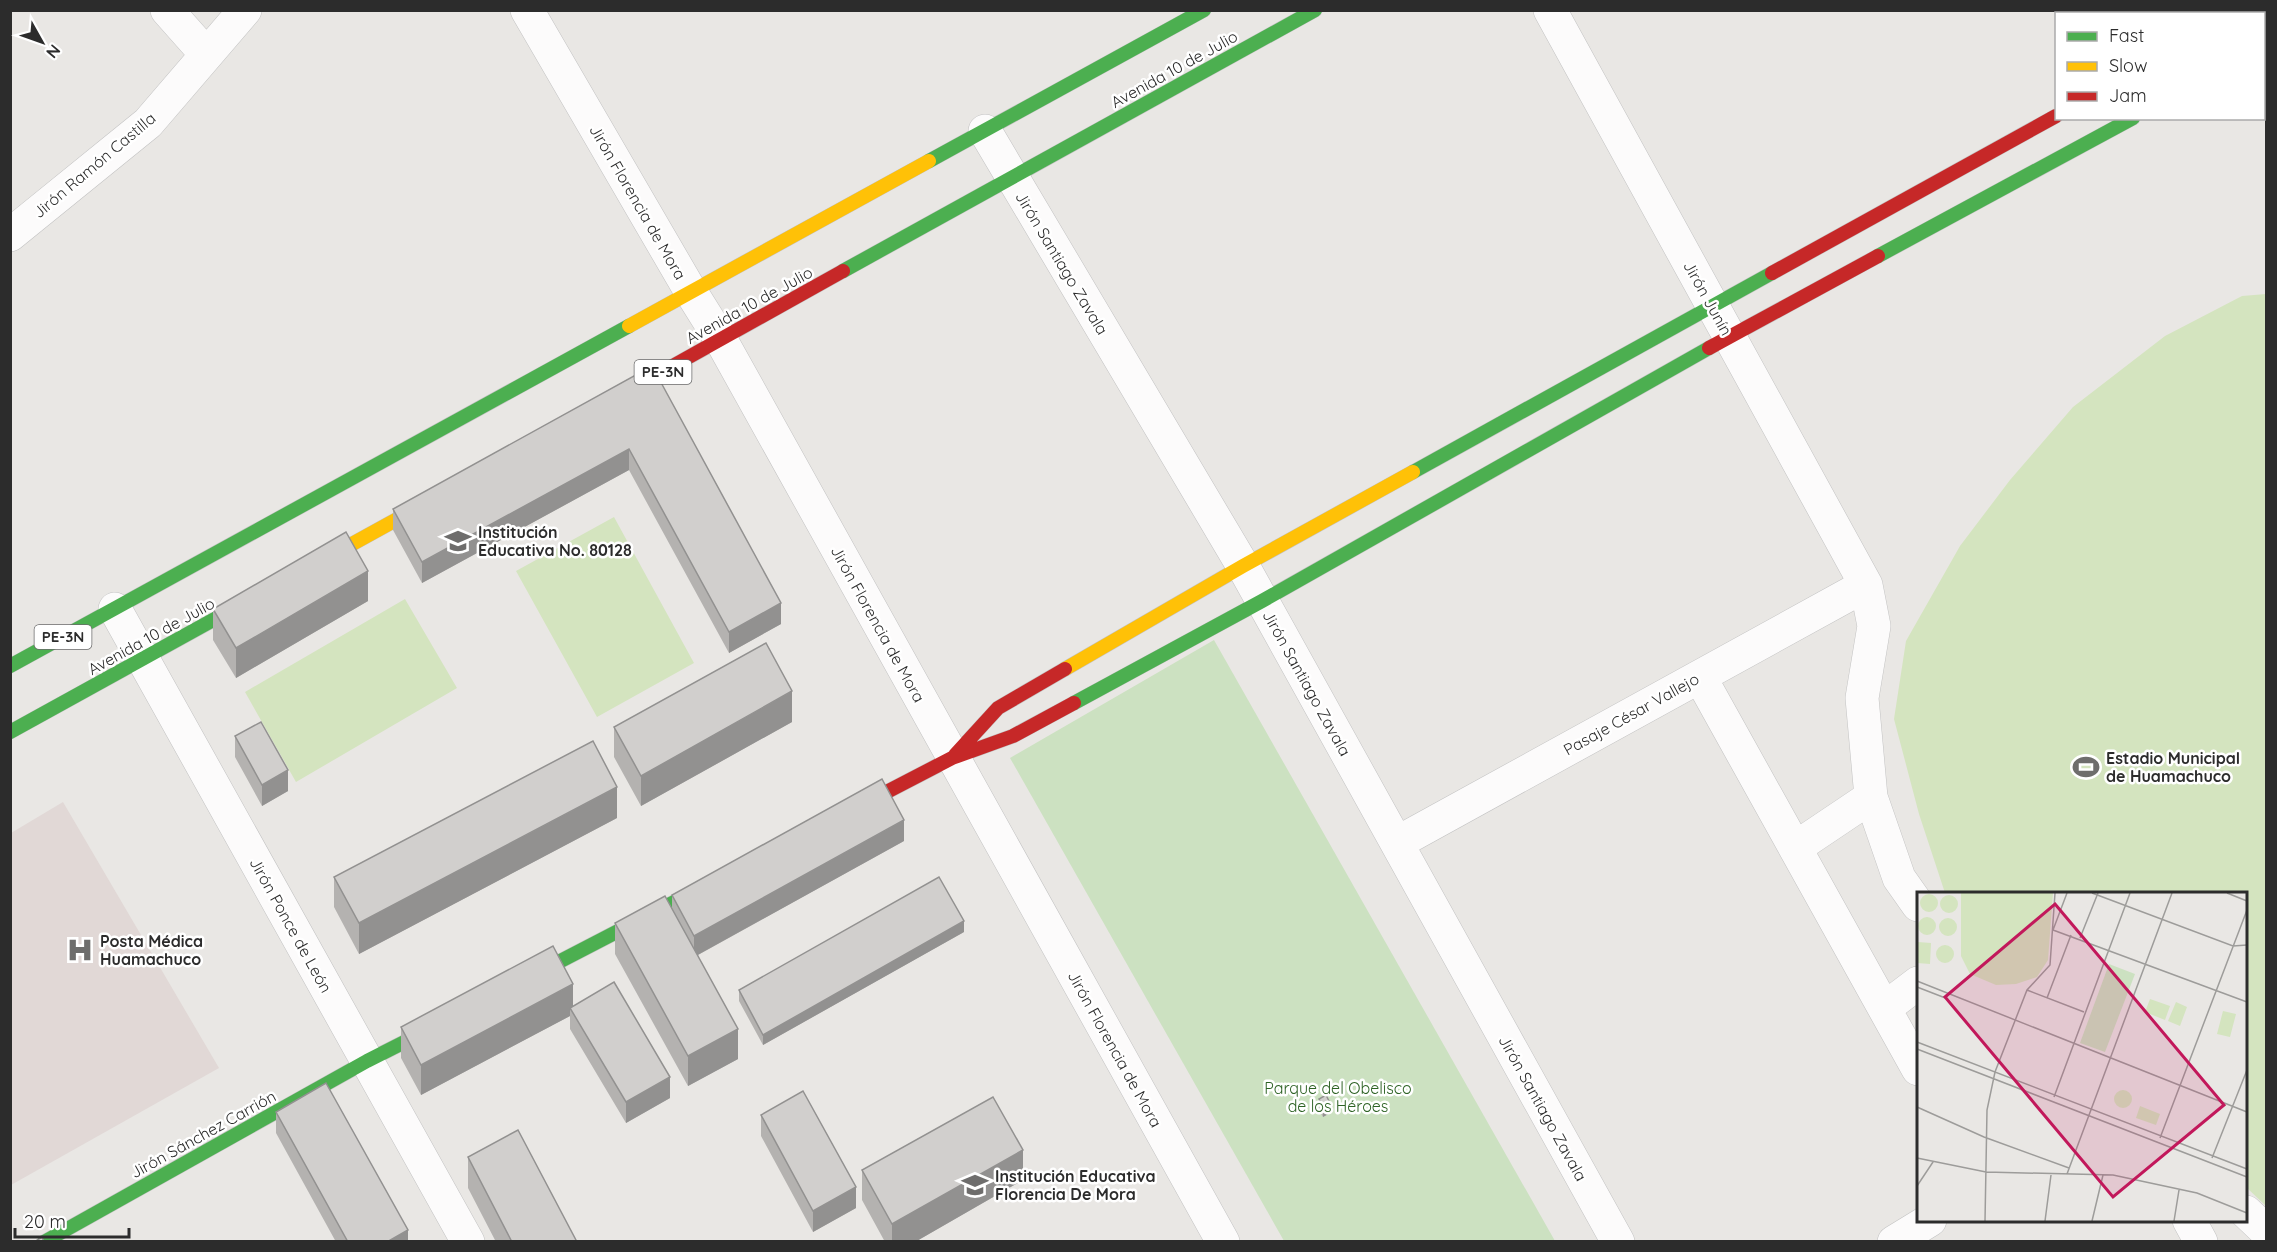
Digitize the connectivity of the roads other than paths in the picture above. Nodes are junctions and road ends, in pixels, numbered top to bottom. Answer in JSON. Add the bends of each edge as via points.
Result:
{"nodes":[{"id":1,"x":166,"y":10,"type":"edge"},
{"id":2,"x":245,"y":10,"type":"edge"},
{"id":3,"x":527,"y":10,"type":"edge"},
{"id":4,"x":1204,"y":10,"type":"edge"},
{"id":5,"x":1315,"y":10,"type":"edge"},
{"id":6,"x":1550,"y":10,"type":"edge"},
{"id":7,"x":206,"y":54,"type":"junction"},
{"id":8,"x":2055,"y":117,"type":"edge"},
{"id":9,"x":2129,"y":120,"type":"edge"},
{"id":10,"x":985,"y":131,"type":"junction"},
{"id":11,"x":1011,"y":177,"type":"junction"},
{"id":12,"x":10,"y":235,"type":"edge"},
{"id":13,"x":691,"y":292,"type":"junction"},
{"id":14,"x":1713,"y":306,"type":"junction"},
{"id":15,"x":1729,"y":337,"type":"junction"},
{"id":16,"x":721,"y":340,"type":"junction"},
{"id":17,"x":603,"y":405,"type":"edge"},
{"id":18,"x":446,"y":492,"type":"edge"},
{"id":19,"x":1243,"y":566,"type":"junction"},
{"id":20,"x":300,"y":573,"type":"edge"},
{"id":21,"x":1866,"y":585,"type":"junction"},
{"id":22,"x":268,"y":590,"type":"edge"},
{"id":23,"x":1262,"y":601,"type":"junction"},
{"id":24,"x":115,"y":609,"type":"junction"},
{"id":25,"x":143,"y":659,"type":"junction"},
{"id":26,"x":10,"y":666,"type":"edge"},
{"id":27,"x":1700,"y":677,"type":"junction"},
{"id":28,"x":10,"y":732,"type":"edge"},
{"id":29,"x":952,"y":758,"type":"junction"},
{"id":30,"x":1871,"y":796,"type":"junction"},
{"id":31,"x":836,"y":819,"type":"edge"},
{"id":32,"x":1397,"y":843,"type":"junction"},
{"id":33,"x":1795,"y":848,"type":"junction"},
{"id":34,"x":718,"y":879,"type":"edge"},
{"id":35,"x":1917,"y":904,"type":"edge"},
{"id":36,"x":1917,"y":984,"type":"edge"},
{"id":37,"x":506,"y":990,"type":"edge"},
{"id":38,"x":1885,"y":1008,"type":"junction"},
{"id":39,"x":452,"y":1017,"type":"edge"},
{"id":40,"x":367,"y":1061,"type":"junction"},
{"id":41,"x":1917,"y":1067,"type":"edge"},
{"id":42,"x":2247,"y":1213,"type":"edge"},
{"id":43,"x":2190,"y":1222,"type":"edge"},
{"id":44,"x":2266,"y":1231,"type":"edge"},
{"id":45,"x":44,"y":1242,"type":"edge"},
{"id":46,"x":468,"y":1242,"type":"edge"},
{"id":47,"x":1223,"y":1242,"type":"edge"},
{"id":48,"x":1618,"y":1242,"type":"edge"},
{"id":49,"x":2201,"y":1242,"type":"edge"}],
"edges":[{"from":1,"to":7,"type":"street"},
{"from":2,"to":7,"type":"street","name":"Jirón Ramón Castilla"},
{"from":3,"to":13,"type":"street","name":"Jirón Florencia de Mora"},
{"from":4,"to":10,"type":"main road","number":"PE-3N"},
{"from":5,"to":11,"type":"main road","name":"Avenida 10 de Julio","number":"PE-3N"},
{"from":6,"to":14,"type":"street","name":"Jirón Junín"},
{"from":7,"to":12,"type":"street","name":"Jirón Ramón Castilla","via":[[148,123]]},
{"from":8,"to":14,"type":"main road"},
{"from":9,"to":15,"type":"main road"},
{"from":10,"to":11,"type":"street","name":"Jirón Santiago Zavala"},
{"from":10,"to":13,"type":"main road","number":"PE-3N"},
{"from":11,"to":16,"type":"main road","name":"Avenida 10 de Julio","number":"PE-3N"},
{"from":11,"to":19,"type":"street","name":"Jirón Santiago Zavala"},
{"from":13,"to":16,"type":"street","name":"Jirón Florencia de Mora"},
{"from":13,"to":24,"type":"main road","number":"PE-3N"},
{"from":14,"to":15,"type":"street","name":"Jirón Junín"},
{"from":14,"to":19,"type":"main road"},
{"from":15,"to":21,"type":"street","name":"Jirón Junín"},
{"from":15,"to":23,"type":"main road"},
{"from":16,"to":17,"type":"main road","name":"Avenida 10 de Julio","number":"PE-3N"},
{"from":16,"to":29,"type":"street","name":"Jirón Florencia de Mora"},
{"from":18,"to":20,"type":"main road"},
{"from":19,"to":23,"type":"street","name":"Jirón Santiago Zavala"},
{"from":19,"to":29,"type":"main road","via":[[998,708]]},
{"from":21,"to":27,"type":"street","name":"Pasaje César Vallejo"},
{"from":21,"to":30,"type":"street","name":"Jirón Junín","via":[[1874,626],[1862,698]]},
{"from":22,"to":25,"type":"main road","name":"Avenida 10 de Julio"},
{"from":23,"to":29,"type":"main road","via":[[1013,736]]},
{"from":23,"to":32,"type":"street","name":"Jirón Santiago Zavala"},
{"from":24,"to":25,"type":"street","name":"Jirón Ponce de León"},
{"from":24,"to":26,"type":"main road","number":"PE-3N"},
{"from":25,"to":28,"type":"main road","name":"Avenida 10 de Julio"},
{"from":25,"to":40,"type":"street","name":"Jirón Ponce de León"},
{"from":27,"to":32,"type":"street","name":"Pasaje César Vallejo"},
{"from":27,"to":33,"type":"street"},
{"from":29,"to":31,"type":"main road"},
{"from":29,"to":47,"type":"street","name":"Jirón Florencia de Mora"},
{"from":30,"to":33,"type":"street"},
{"from":30,"to":35,"type":"street","name":"Jirón Junín","via":[[1899,878]]},
{"from":32,"to":48,"type":"street","name":"Jirón Santiago Zavala"},
{"from":33,"to":38,"type":"street"},
{"from":34,"to":37,"type":"main road"},
{"from":36,"to":38,"type":"street"},
{"from":38,"to":41,"type":"street"},
{"from":39,"to":40,"type":"main road","name":"Jirón Sánchez Carrión"},
{"from":40,"to":45,"type":"main road","name":"Jirón Sánchez Carrión"},
{"from":40,"to":46,"type":"street","name":"Jirón Ponce de León"},
{"from":42,"to":44,"type":"street"},
{"from":43,"to":49,"type":"street"}]}
